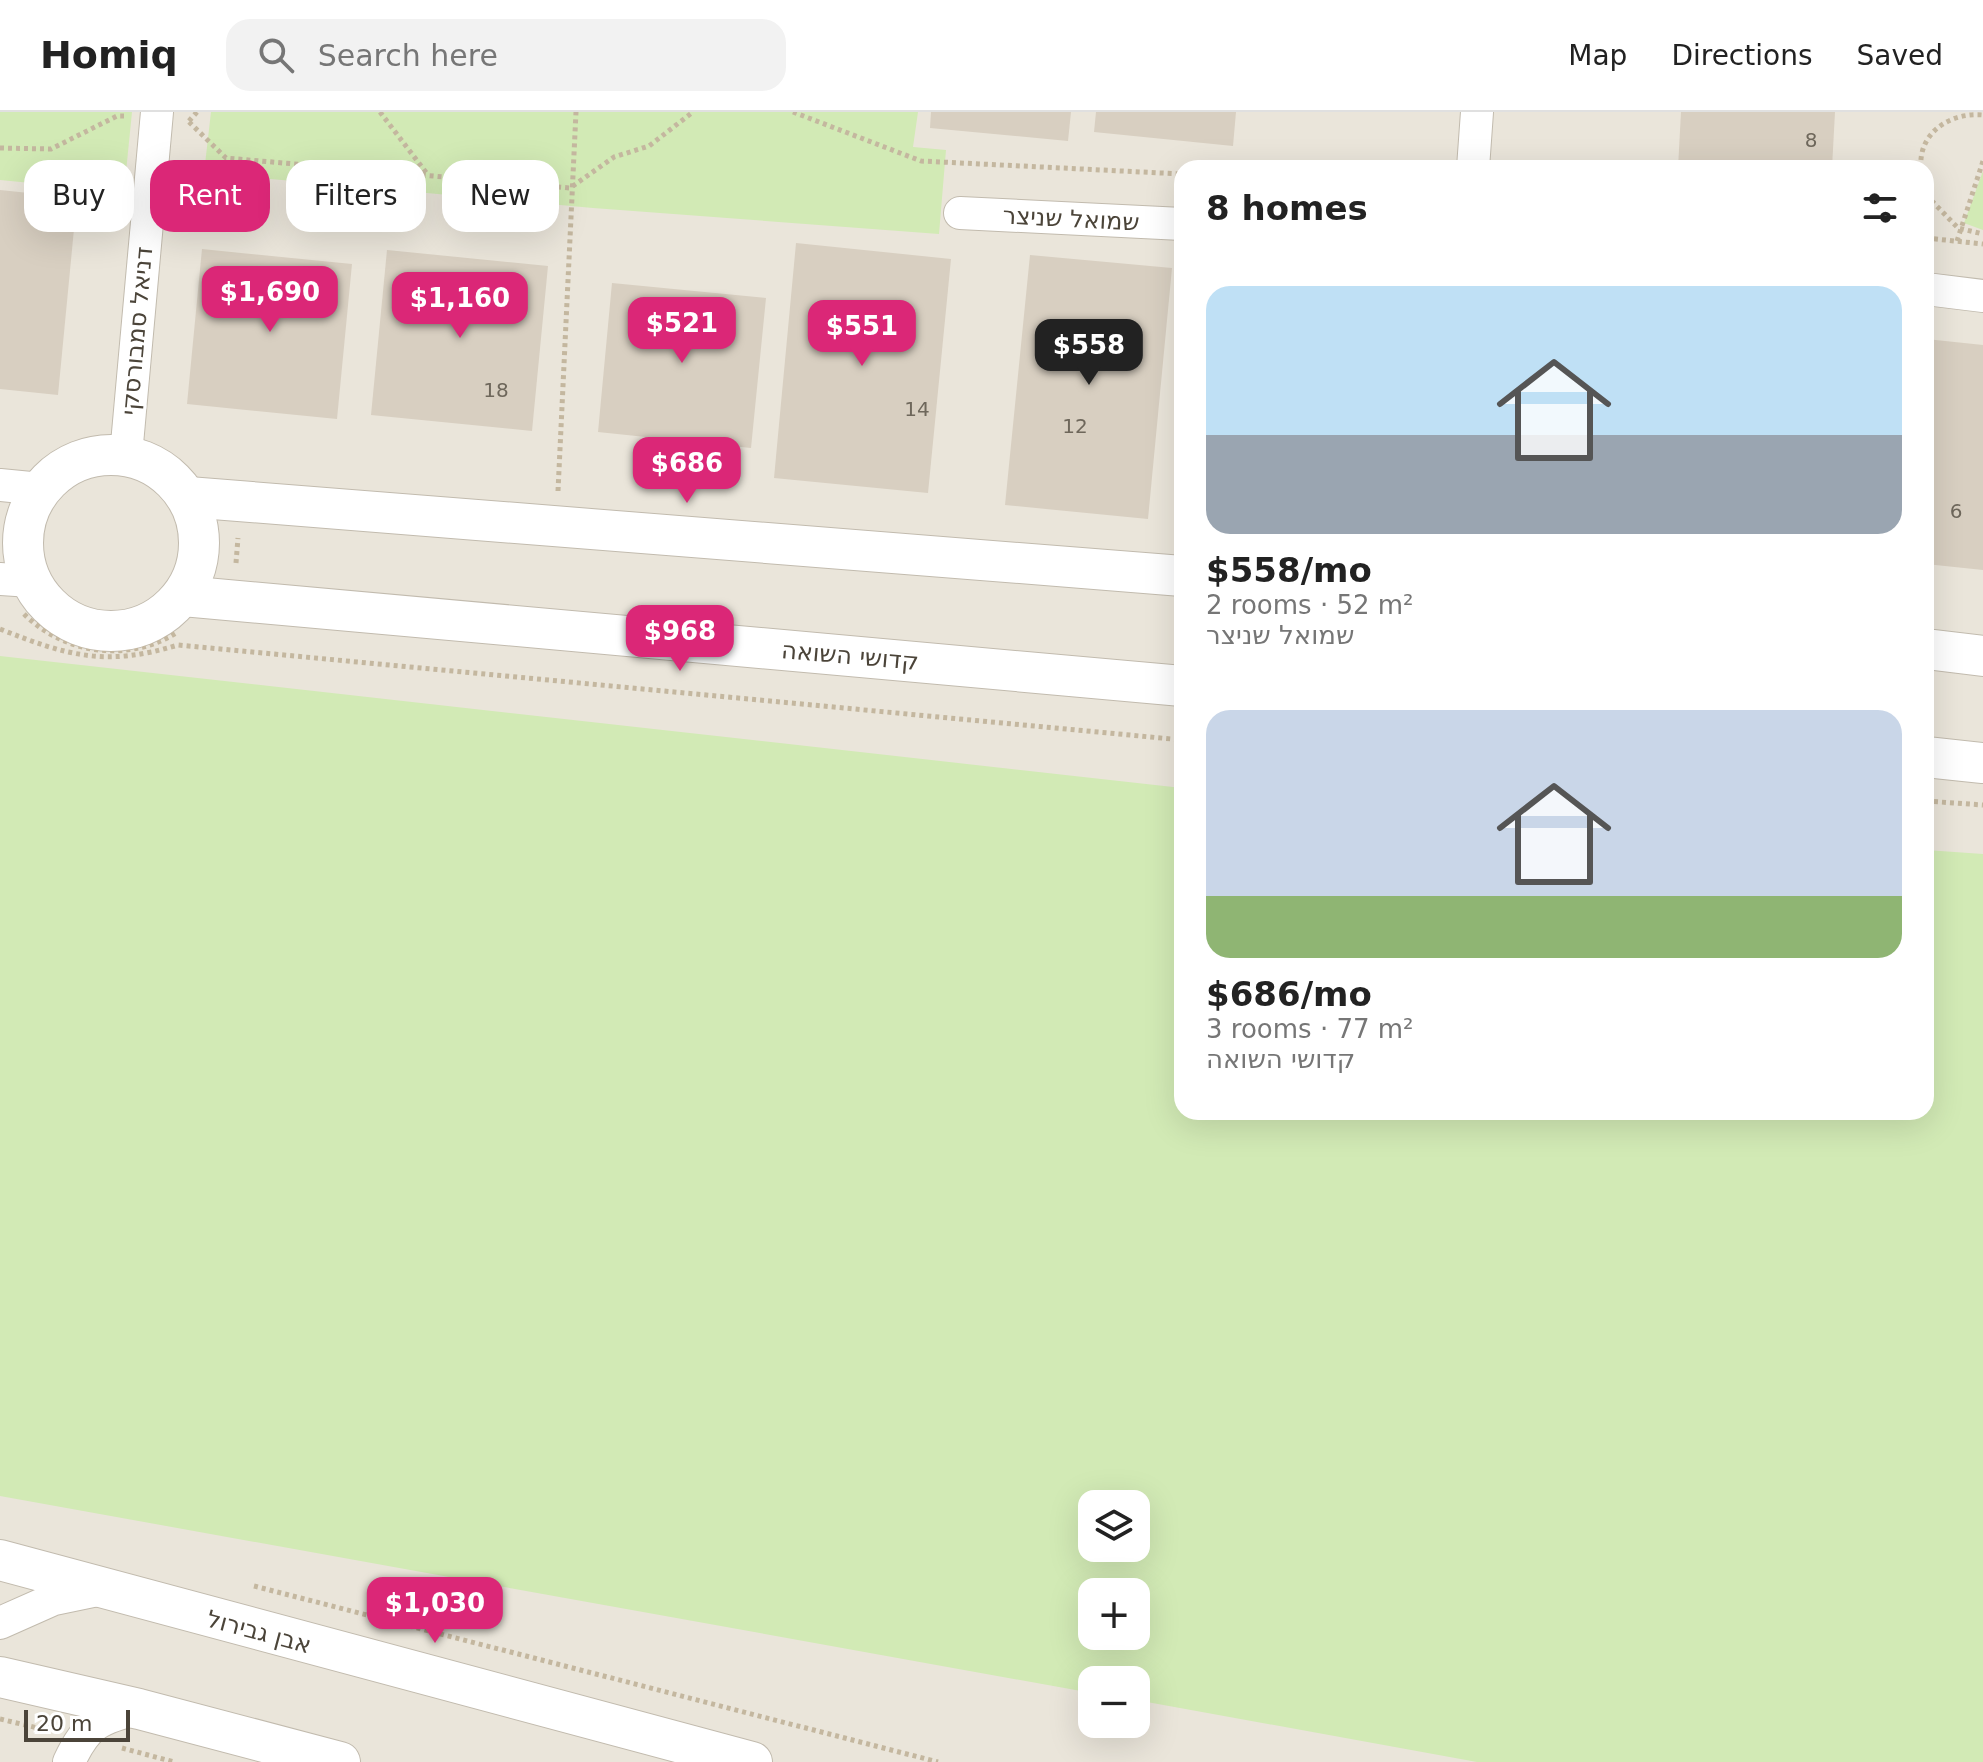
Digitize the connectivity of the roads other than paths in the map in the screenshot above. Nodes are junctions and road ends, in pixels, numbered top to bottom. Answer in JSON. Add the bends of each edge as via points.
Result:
{"nodes":[{"id":1,"x":157,"y":112,"type":"edge"},
{"id":2,"x":1477,"y":112,"type":"edge"},
{"id":3,"x":1474,"y":160,"type":"edge"},
{"id":4,"x":960,"y":213,"type":"dead end"},
{"id":5,"x":1174,"y":224,"type":"edge"},
{"id":6,"x":1934,"y":290,"type":"edge"},
{"id":7,"x":1983,"y":296,"type":"edge"},
{"id":8,"x":126,"y":455,"type":"junction"},
{"id":9,"x":0,"y":485,"type":"edge"},
{"id":10,"x":41,"y":489,"type":"junction"},
{"id":11,"x":188,"y":497,"type":"junction"},
{"id":12,"x":1174,"y":575,"type":"edge"},
{"id":13,"x":16,"y":580,"type":"edge"},
{"id":14,"x":183,"y":596,"type":"junction"},
{"id":15,"x":1934,"y":650,"type":"edge"},
{"id":16,"x":1983,"y":656,"type":"edge"},
{"id":17,"x":1174,"y":685,"type":"edge"},
{"id":18,"x":1934,"y":758,"type":"edge"},
{"id":19,"x":1983,"y":763,"type":"edge"},
{"id":20,"x":0,"y":1560,"type":"edge"},
{"id":21,"x":102,"y":1589,"type":"junction"},
{"id":22,"x":0,"y":1623,"type":"edge"},
{"id":23,"x":0,"y":1677,"type":"edge"},
{"id":24,"x":139,"y":1709,"type":"junction"},
{"id":25,"x":69,"y":1762,"type":"edge"},
{"id":26,"x":340,"y":1762,"type":"edge"},
{"id":27,"x":752,"y":1762,"type":"edge"}],
"edges":[{"from":1,"to":8,"type":"street","name":"דניאל סמבורסקי"},
{"from":2,"to":3,"type":"street"},
{"from":4,"to":5,"type":"street","name":"שמואל שניצר"},
{"from":6,"to":7,"type":"street"},
{"from":8,"to":10,"type":"street","via":[[79,459]]},
{"from":8,"to":11,"type":"street","via":[[172,477]]},
{"from":9,"to":10,"type":"street"},
{"from":10,"to":13,"type":"street","via":[[29,510]]},
{"from":11,"to":12,"type":"street"},
{"from":11,"to":14,"type":"street","via":[[198,521],[200,547],[196,573]]},
{"from":13,"to":14,"type":"street","via":[[73,624],[103,632],[133,629],[161,617]]},
{"from":14,"to":17,"type":"street","name":"קדושי השואה"},
{"from":15,"to":16,"type":"street"},
{"from":18,"to":19,"type":"street"},
{"from":20,"to":21,"type":"street","name":"אבן גבירול"},
{"from":21,"to":22,"type":"street","via":[[54,1599]]},
{"from":21,"to":27,"type":"street","name":"אבן גבירול"},
{"from":23,"to":24,"type":"street"},
{"from":24,"to":25,"type":"street","via":[[98,1721],[80,1737]]},
{"from":24,"to":26,"type":"street"}]}
